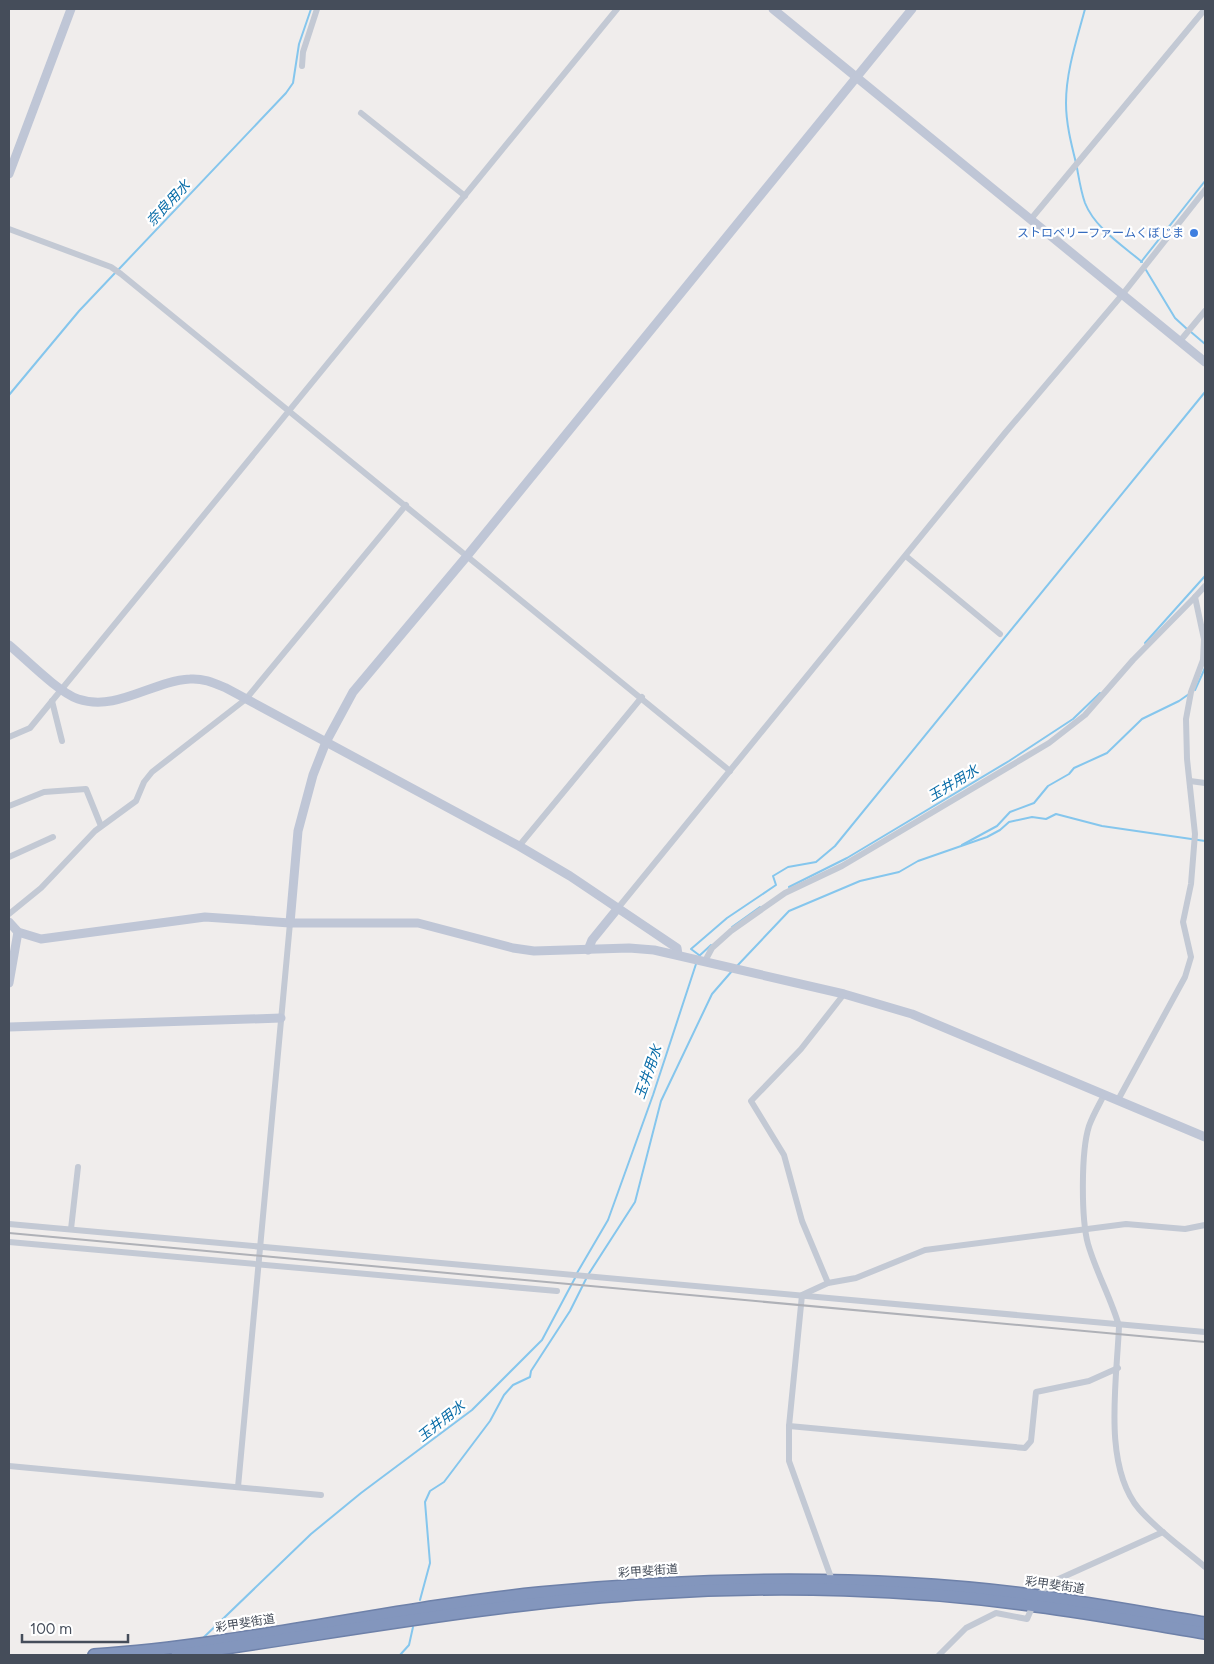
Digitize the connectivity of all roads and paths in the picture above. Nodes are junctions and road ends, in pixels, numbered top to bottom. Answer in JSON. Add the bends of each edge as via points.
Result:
{"nodes":[{"id":1,"x":71,"y":9,"type":"edge"},
{"id":2,"x":317,"y":9,"type":"edge"},
{"id":3,"x":617,"y":9,"type":"edge"},
{"id":4,"x":773,"y":9,"type":"edge"},
{"id":5,"x":912,"y":9,"type":"edge"},
{"id":6,"x":1205,"y":9,"type":"edge"},
{"id":7,"x":302,"y":66,"type":"dead end"},
{"id":8,"x":857,"y":78,"type":"junction"},
{"id":9,"x":361,"y":113,"type":"dead end"},
{"id":10,"x":9,"y":174,"type":"edge"},
{"id":11,"x":1205,"y":190,"type":"edge"},
{"id":12,"x":465,"y":196,"type":"junction"},
{"id":13,"x":1031,"y":219,"type":"junction"},
{"id":14,"x":9,"y":229,"type":"edge"},
{"id":15,"x":1122,"y":295,"type":"junction"},
{"id":16,"x":1205,"y":311,"type":"edge"},
{"id":17,"x":1180,"y":341,"type":"junction"},
{"id":18,"x":1205,"y":362,"type":"edge"},
{"id":19,"x":289,"y":411,"type":"junction"},
{"id":20,"x":406,"y":505,"type":"junction"},
{"id":21,"x":467,"y":556,"type":"junction"},
{"id":22,"x":907,"y":557,"type":"junction"},
{"id":23,"x":1205,"y":586,"type":"edge"},
{"id":24,"x":1195,"y":597,"type":"junction"},
{"id":25,"x":1000,"y":634,"type":"dead end"},
{"id":26,"x":9,"y":645,"type":"edge"},
{"id":27,"x":62,"y":689,"type":"junction"},
{"id":28,"x":642,"y":697,"type":"junction"},
{"id":29,"x":246,"y":699,"type":"junction"},
{"id":30,"x":52,"y":701,"type":"junction"},
{"id":31,"x":9,"y":737,"type":"edge"},
{"id":32,"x":62,"y":741,"type":"dead end"},
{"id":33,"x":326,"y":742,"type":"junction"},
{"id":34,"x":730,"y":771,"type":"junction"},
{"id":35,"x":1190,"y":781,"type":"junction"},
{"id":36,"x":1205,"y":782,"type":"edge"},
{"id":37,"x":9,"y":806,"type":"edge"},
{"id":38,"x":101,"y":826,"type":"junction"},
{"id":39,"x":53,"y":837,"type":"dead end"},
{"id":40,"x":520,"y":846,"type":"junction"},
{"id":41,"x":9,"y":858,"type":"edge"},
{"id":42,"x":618,"y":908,"type":"junction"},
{"id":43,"x":9,"y":914,"type":"edge"},
{"id":44,"x":9,"y":922,"type":"edge"},
{"id":45,"x":290,"y":923,"type":"junction"},
{"id":46,"x":18,"y":932,"type":"junction"},
{"id":47,"x":588,"y":950,"type":"junction"},
{"id":48,"x":678,"y":955,"type":"junction"},
{"id":49,"x":703,"y":960,"type":"junction"},
{"id":50,"x":10,"y":964,"type":"edge"},
{"id":51,"x":9,"y":982,"type":"edge"},
{"id":52,"x":844,"y":994,"type":"junction"},
{"id":53,"x":281,"y":1018,"type":"junction"},
{"id":54,"x":9,"y":1027,"type":"edge"},
{"id":55,"x":1104,"y":1095,"type":"junction"},
{"id":56,"x":1118,"y":1100,"type":"junction"},
{"id":57,"x":1205,"y":1137,"type":"edge"},
{"id":58,"x":78,"y":1167,"type":"dead end"},
{"id":59,"x":9,"y":1224,"type":"edge"},
{"id":60,"x":1205,"y":1225,"type":"edge"},
{"id":61,"x":71,"y":1229,"type":"junction"},
{"id":62,"x":1085,"y":1229,"type":"junction"},
{"id":63,"x":9,"y":1242,"type":"edge"},
{"id":64,"x":260,"y":1246,"type":"junction"},
{"id":65,"x":258,"y":1266,"type":"junction"},
{"id":66,"x":828,"y":1283,"type":"junction"},
{"id":67,"x":557,"y":1291,"type":"dead end"},
{"id":68,"x":802,"y":1295,"type":"junction"},
{"id":69,"x":1119,"y":1326,"type":"junction"},
{"id":70,"x":1205,"y":1332,"type":"edge"},
{"id":71,"x":1118,"y":1368,"type":"junction"},
{"id":72,"x":789,"y":1426,"type":"junction"},
{"id":73,"x":9,"y":1466,"type":"edge"},
{"id":74,"x":238,"y":1487,"type":"junction"},
{"id":75,"x":321,"y":1495,"type":"dead end"},
{"id":76,"x":1163,"y":1532,"type":"junction"},
{"id":77,"x":1205,"y":1567,"type":"edge"},
{"id":78,"x":834,"y":1585,"type":"junction"},
{"id":79,"x":538,"y":1598,"type":"junction"},
{"id":80,"x":1036,"y":1601,"type":"junction"},
{"id":81,"x":1205,"y":1623,"type":"edge"},
{"id":82,"x":1205,"y":1633,"type":"edge"},
{"id":83,"x":191,"y":1649,"type":"junction"},
{"id":84,"x":94,"y":1655,"type":"edge"},
{"id":85,"x":178,"y":1655,"type":"edge"},
{"id":86,"x":939,"y":1655,"type":"edge"}],
"edges":[{"from":1,"to":10,"type":"street"},
{"from":2,"to":7,"type":"street","via":[[303,52]]},
{"from":3,"to":12,"type":"street"},
{"from":4,"to":8,"type":"street"},
{"from":5,"to":8,"type":"street"},
{"from":6,"to":13,"type":"street"},
{"from":8,"to":13,"type":"street"},
{"from":8,"to":21,"type":"street"},
{"from":9,"to":12,"type":"street"},
{"from":11,"to":15,"type":"street"},
{"from":12,"to":19,"type":"street"},
{"from":13,"to":15,"type":"street"},
{"from":14,"to":19,"type":"street","via":[[111,267]]},
{"from":15,"to":17,"type":"street"},
{"from":15,"to":22,"type":"street"},
{"from":16,"to":17,"type":"street"},
{"from":17,"to":18,"type":"street"},
{"from":19,"to":20,"type":"street"},
{"from":19,"to":27,"type":"street"},
{"from":20,"to":21,"type":"street"},
{"from":20,"to":29,"type":"street"},
{"from":21,"to":28,"type":"street"},
{"from":21,"to":33,"type":"street","via":[[353,692]]},
{"from":22,"to":25,"type":"street"},
{"from":22,"to":34,"type":"street"},
{"from":23,"to":24,"type":"street"},
{"from":24,"to":35,"type":"street","via":[[1204,639],[1202,660],[1186,719]]},
{"from":24,"to":49,"type":"street","via":[[1085,715],[1049,743],[842,866],[785,893],[731,931]]},
{"from":26,"to":27,"type":"street"},
{"from":27,"to":29,"type":"street","via":[[77,698],[109,702],[181,680],[202,680],[213,682]]},
{"from":27,"to":30,"type":"street"},
{"from":28,"to":34,"type":"street"},
{"from":28,"to":40,"type":"street"},
{"from":29,"to":33,"type":"street"},
{"from":29,"to":38,"type":"street","via":[[152,772],[136,801]]},
{"from":30,"to":31,"type":"street","via":[[30,728]]},
{"from":30,"to":32,"type":"street"},
{"from":33,"to":40,"type":"street"},
{"from":33,"to":45,"type":"street","via":[[298,831]]},
{"from":34,"to":42,"type":"street"},
{"from":35,"to":36,"type":"street"},
{"from":35,"to":56,"type":"street","via":[[1195,834],[1191,884],[1183,922],[1191,957],[1185,977]]},
{"from":37,"to":38,"type":"street","via":[[44,792],[86,790]]},
{"from":38,"to":43,"type":"street","via":[[41,888]]},
{"from":39,"to":41,"type":"street"},
{"from":40,"to":42,"type":"street"},
{"from":42,"to":47,"type":"street","via":[[592,940]]},
{"from":42,"to":48,"type":"street","via":[[677,948]]},
{"from":44,"to":46,"type":"street"},
{"from":45,"to":46,"type":"street","via":[[205,918],[42,939]]},
{"from":45,"to":47,"type":"street","via":[[418,923],[513,948]]},
{"from":45,"to":53,"type":"street"},
{"from":46,"to":50,"type":"street"},
{"from":47,"to":48,"type":"street","via":[[629,948]]},
{"from":48,"to":49,"type":"street"},
{"from":49,"to":52,"type":"street"},
{"from":50,"to":51,"type":"street"},
{"from":52,"to":55,"type":"street","via":[[912,1014]]},
{"from":52,"to":66,"type":"street","via":[[801,1049],[751,1101],[784,1155],[802,1221]]},
{"from":53,"to":54,"type":"street"},
{"from":53,"to":64,"type":"street"},
{"from":55,"to":56,"type":"street"},
{"from":55,"to":62,"type":"street","via":[[1089,1127],[1085,1150]]},
{"from":56,"to":57,"type":"street"},
{"from":58,"to":61,"type":"street"},
{"from":59,"to":61,"type":"street"},
{"from":60,"to":62,"type":"street","via":[[1185,1229],[1126,1224]]},
{"from":61,"to":64,"type":"street"},
{"from":62,"to":66,"type":"street","via":[[925,1250],[856,1278]]},
{"from":62,"to":69,"type":"street","via":[[1093,1260]]},
{"from":63,"to":65,"type":"street"},
{"from":64,"to":65,"type":"street"},
{"from":64,"to":68,"type":"street"},
{"from":65,"to":67,"type":"street"},
{"from":65,"to":74,"type":"street"},
{"from":66,"to":68,"type":"street"},
{"from":68,"to":69,"type":"street"},
{"from":68,"to":72,"type":"street"},
{"from":69,"to":70,"type":"street"},
{"from":69,"to":71,"type":"street"},
{"from":71,"to":72,"type":"street","via":[[1090,1381],[1036,1392],[1031,1441],[1025,1448]]},
{"from":71,"to":76,"type":"street","via":[[1114,1437],[1118,1461],[1138,1507]]},
{"from":72,"to":78,"type":"street","via":[[790,1461]]},
{"from":73,"to":74,"type":"street"},
{"from":74,"to":75,"type":"street"},
{"from":76,"to":77,"type":"street"},
{"from":76,"to":80,"type":"street","via":[[1052,1582]]},
{"from":78,"to":79,"type":"highway","name":"彩甲斐街道","via":[[743,1580]]},
{"from":78,"to":80,"type":"highway","name":"彩甲斐街道","via":[[901,1584]]},
{"from":79,"to":83,"type":"highway","name":"彩甲斐街道"},
{"from":79,"to":83,"type":"highway","name":"彩甲斐街道","via":[[422,1608],[202,1643]]},
{"from":80,"to":81,"type":"highway","name":"彩甲斐街道"},
{"from":80,"to":82,"type":"highway","name":"彩甲斐街道"},
{"from":80,"to":86,"type":"street","via":[[1027,1619],[996,1613],[955,1637]]},
{"from":83,"to":84,"type":"highway","name":"彩甲斐街道"},
{"from":83,"to":85,"type":"highway","name":"彩甲斐街道"}]}
